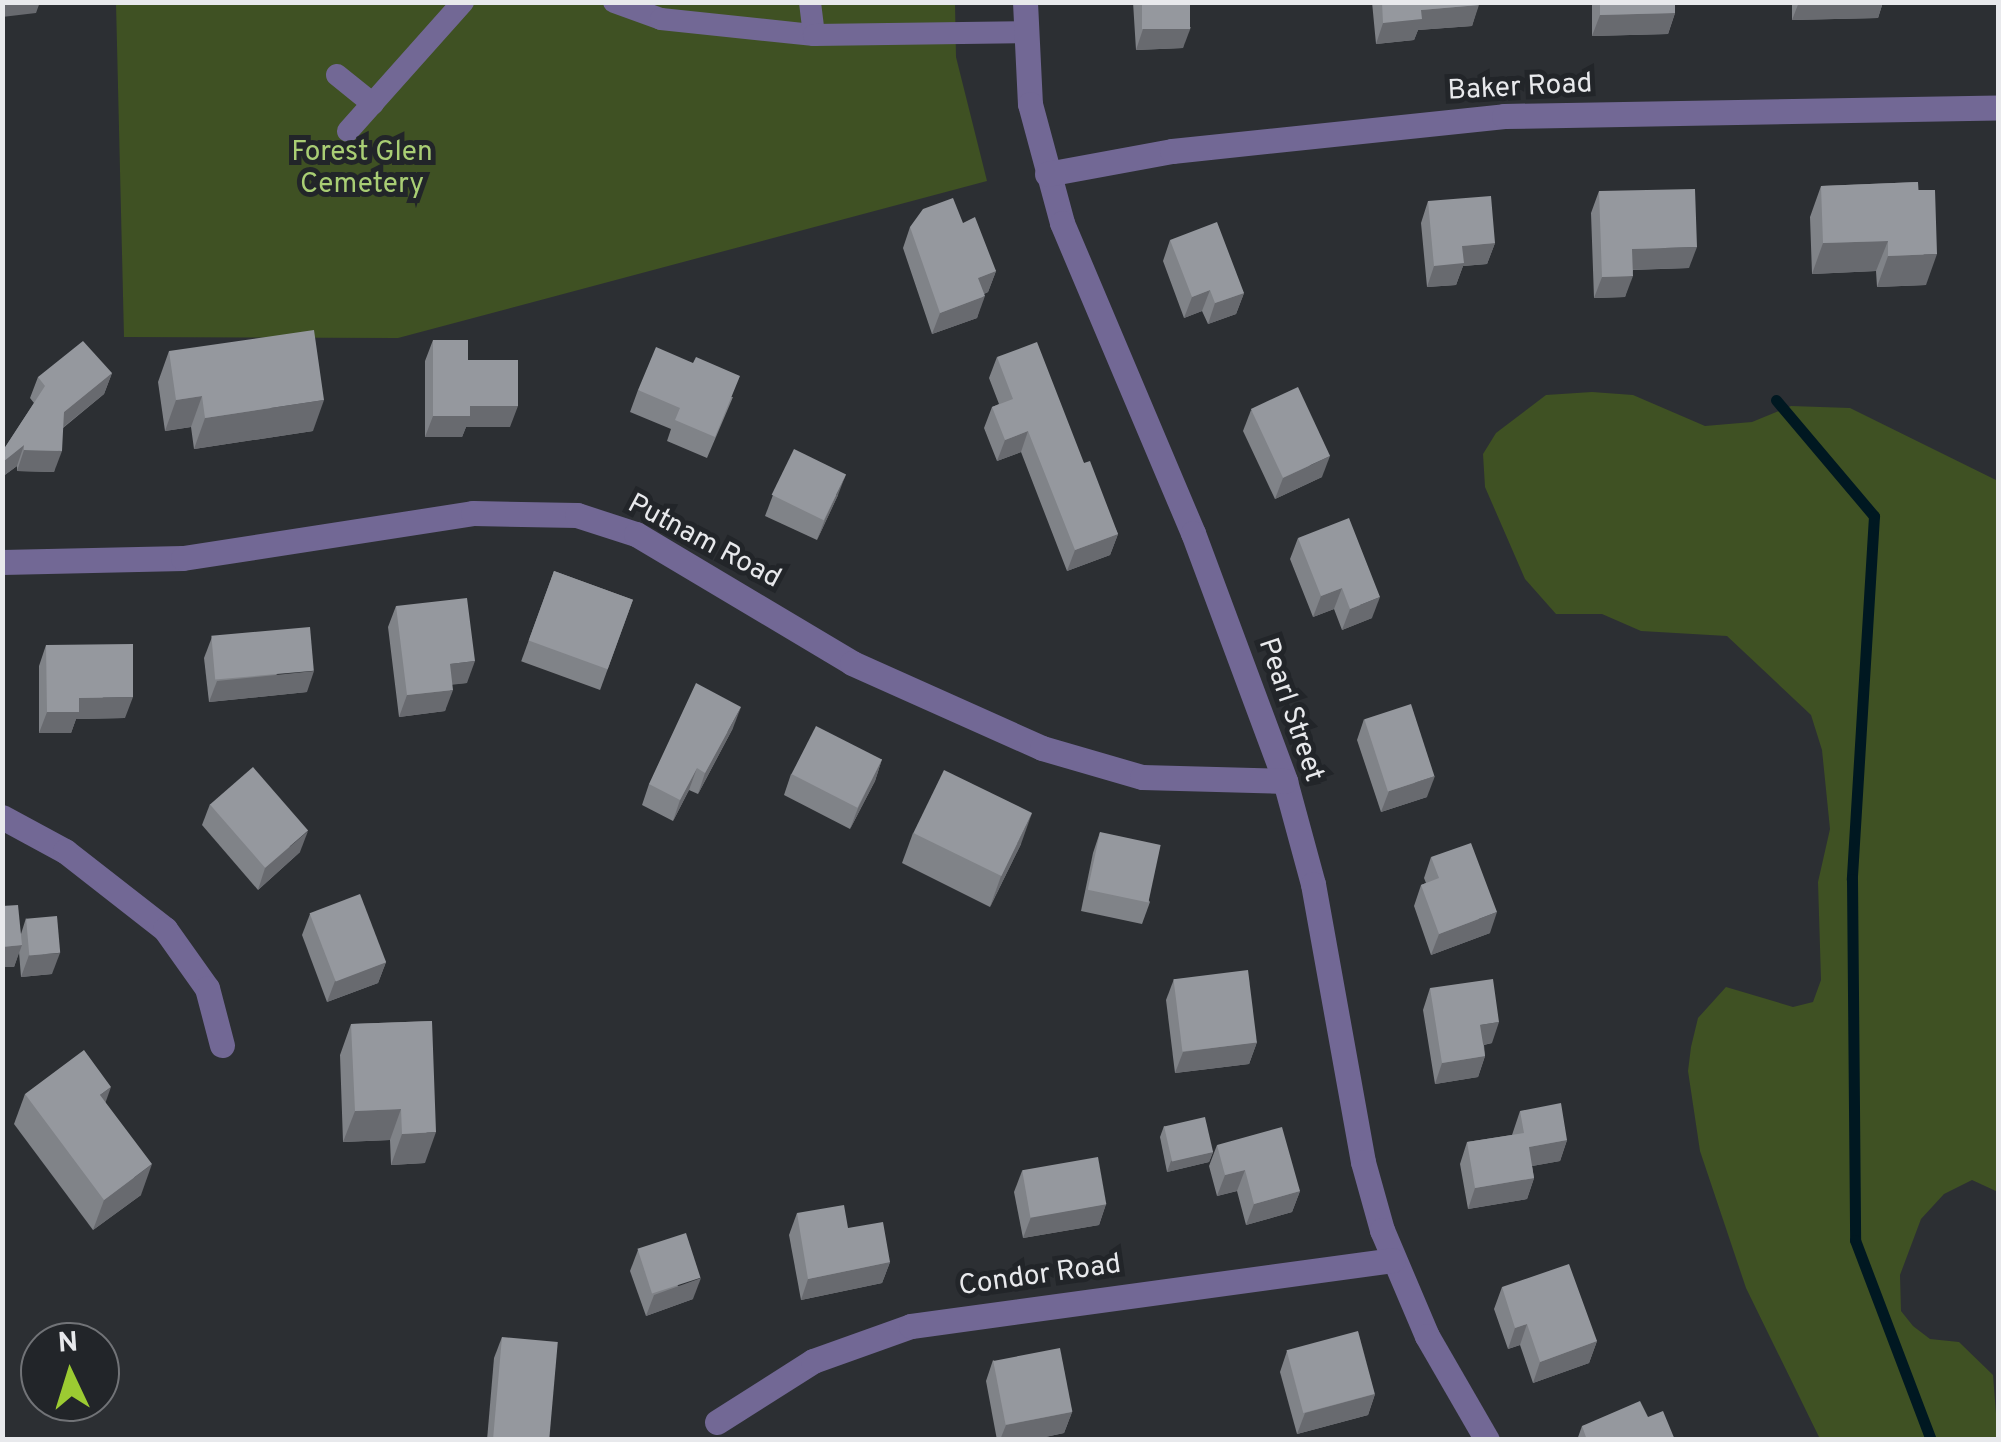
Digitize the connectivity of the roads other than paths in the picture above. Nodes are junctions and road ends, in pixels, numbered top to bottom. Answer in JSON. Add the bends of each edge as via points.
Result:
{"nodes":[{"id":1,"x":463,"y":2,"type":"edge"},
{"id":2,"x":614,"y":2,"type":"edge"},
{"id":3,"x":810,"y":2,"type":"edge"},
{"id":4,"x":1025,"y":2,"type":"edge"},
{"id":5,"x":1023,"y":32,"type":"junction"},
{"id":6,"x":814,"y":36,"type":"junction"},
{"id":7,"x":337,"y":75,"type":"dead end"},
{"id":8,"x":372,"y":104,"type":"junction"},
{"id":9,"x":1998,"y":107,"type":"edge"},
{"id":10,"x":348,"y":131,"type":"dead end"},
{"id":11,"x":1047,"y":174,"type":"junction"},
{"id":12,"x":2,"y":562,"type":"edge"},
{"id":13,"x":1285,"y":781,"type":"junction"},
{"id":14,"x":2,"y":817,"type":"edge"},
{"id":15,"x":222,"y":1046,"type":"dead end"},
{"id":16,"x":1392,"y":1260,"type":"junction"},
{"id":17,"x":718,"y":1422,"type":"dead end"},
{"id":18,"x":1487,"y":1440,"type":"edge"}],
"edges":[{"from":1,"to":8,"type":"lane"},
{"from":2,"to":6,"type":"lane","via":[[661,19]]},
{"from":3,"to":6,"type":"lane"},
{"from":4,"to":5,"type":"street","name":"Pearl Street"},
{"from":5,"to":6,"type":"lane"},
{"from":5,"to":11,"type":"street","name":"Pearl Street"},
{"from":7,"to":8,"type":"lane"},
{"from":8,"to":10,"type":"lane"},
{"from":9,"to":11,"type":"street","name":"Baker Road","via":[[1504,116],[1191,149]]},
{"from":11,"to":13,"type":"street","name":"Pearl Street"},
{"from":12,"to":13,"type":"street","name":"Putnam Road","via":[[183,558],[472,513],[577,515],[664,548],[852,663],[1042,748],[1142,777]]},
{"from":13,"to":16,"type":"street","name":"Pearl Street","via":[[1313,884],[1362,1162]]},
{"from":14,"to":15,"type":"street","via":[[66,851],[165,929],[207,988]]},
{"from":16,"to":17,"type":"street","name":"Condor Road","via":[[911,1326],[813,1362]]},
{"from":16,"to":18,"type":"street","name":"Pearl Street"}]}
